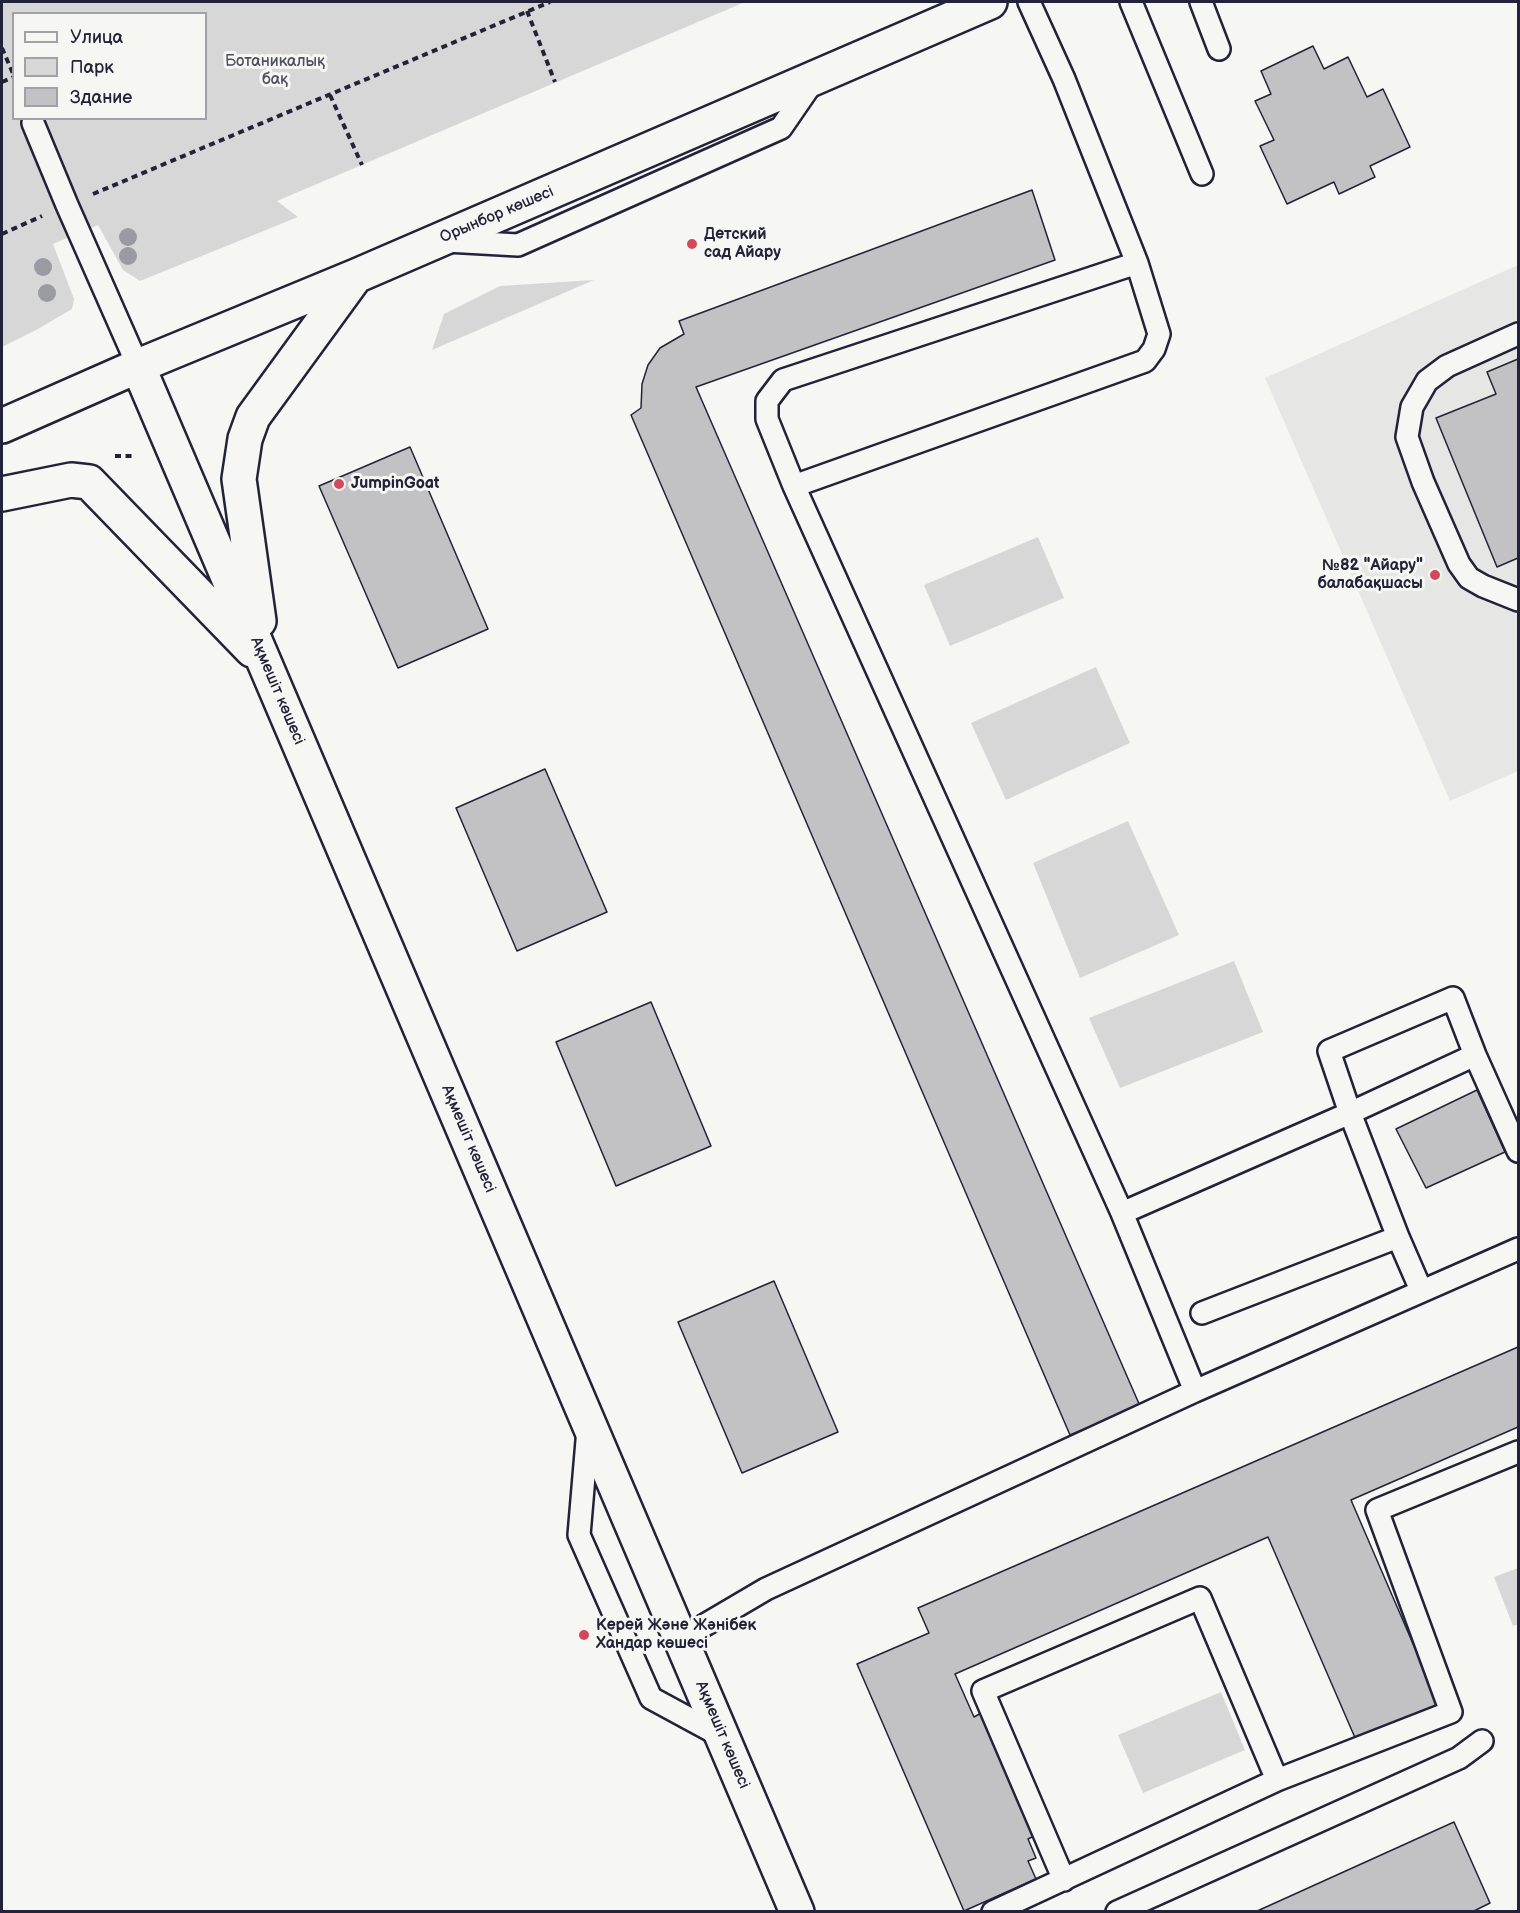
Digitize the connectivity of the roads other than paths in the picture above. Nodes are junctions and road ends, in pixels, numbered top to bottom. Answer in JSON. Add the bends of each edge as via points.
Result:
{"nodes":[{"id":1,"x":1029,"y":2,"type":"edge"},
{"id":2,"x":1131,"y":2,"type":"edge"},
{"id":3,"x":1202,"y":2,"type":"edge"},
{"id":4,"x":982,"y":3,"type":"edge"},
{"id":5,"x":1219,"y":50,"type":"dead end"},
{"id":6,"x":33,"y":123,"type":"dead end"},
{"id":7,"x":1202,"y":174,"type":"dead end"},
{"id":8,"x":1137,"y":263,"type":"junction"},
{"id":9,"x":356,"y":276,"type":"junction"},
{"id":10,"x":1518,"y":334,"type":"edge"},
{"id":11,"x":138,"y":366,"type":"junction"},
{"id":12,"x":2,"y":426,"type":"edge"},
{"id":13,"x":794,"y":486,"type":"junction"},
{"id":14,"x":2,"y":494,"type":"edge"},
{"id":15,"x":1518,"y":600,"type":"edge"},
{"id":16,"x":266,"y":664,"type":"junction"},
{"id":17,"x":1475,"y":1055,"type":"junction"},
{"id":18,"x":1350,"y":1113,"type":"junction"},
{"id":19,"x":1518,"y":1151,"type":"edge"},
{"id":20,"x":1122,"y":1212,"type":"junction"},
{"id":21,"x":1398,"y":1237,"type":"junction"},
{"id":22,"x":1518,"y":1249,"type":"edge"},
{"id":23,"x":1421,"y":1290,"type":"junction"},
{"id":24,"x":1202,"y":1313,"type":"dead end"},
{"id":25,"x":1195,"y":1391,"type":"junction"},
{"id":26,"x":589,"y":1423,"type":"junction"},
{"id":27,"x":1518,"y":1452,"type":"edge"},
{"id":28,"x":681,"y":1639,"type":"junction"},
{"id":29,"x":723,"y":1737,"type":"junction"},
{"id":30,"x":1482,"y":1741,"type":"dead end"},
{"id":31,"x":1277,"y":1780,"type":"junction"},
{"id":32,"x":1064,"y":1880,"type":"junction"},
{"id":33,"x":797,"y":1911,"type":"edge"},
{"id":34,"x":993,"y":1911,"type":"edge"},
{"id":35,"x":1118,"y":1911,"type":"edge"}],
"edges":[{"from":1,"to":8,"type":"lane"},
{"from":2,"to":7,"type":"lane"},
{"from":3,"to":5,"type":"lane"},
{"from":4,"to":9,"type":"street","name":"Орынбор көшесі"},
{"from":6,"to":11,"type":"lane"},
{"from":8,"to":13,"type":"lane","via":[[1159,334],[1144,361]]},
{"from":8,"to":13,"type":"lane","via":[[783,381],[767,402],[767,419]]},
{"from":9,"to":11,"type":"street","name":"Орынбор көшесі"},
{"from":9,"to":16,"type":"street","via":[[253,417],[245,439],[239,479]]},
{"from":10,"to":15,"type":"lane","via":[[1447,366],[1426,381],[1412,407],[1407,437],[1423,482],[1469,579]]},
{"from":11,"to":12,"type":"street","name":"Орынбор көшесі"},
{"from":11,"to":16,"type":"street","name":"Ақмешіт көшесі"},
{"from":13,"to":20,"type":"lane"},
{"from":14,"to":16,"type":"street","via":[[71,480],[89,482]]},
{"from":16,"to":26,"type":"street","name":"Ақмешіт көшесі"},
{"from":17,"to":18,"type":"lane"},
{"from":17,"to":18,"type":"lane","via":[[1453,998],[1329,1051]]},
{"from":17,"to":19,"type":"lane"},
{"from":18,"to":20,"type":"lane"},
{"from":18,"to":21,"type":"lane"},
{"from":20,"to":25,"type":"lane"},
{"from":21,"to":23,"type":"lane"},
{"from":21,"to":24,"type":"lane"},
{"from":22,"to":23,"type":"lane"},
{"from":23,"to":25,"type":"lane"},
{"from":25,"to":28,"type":"lane","via":[[766,1589]]},
{"from":26,"to":28,"type":"street","name":"Ақмешіт көшесі"},
{"from":26,"to":29,"type":"lane","via":[[579,1535],[651,1698]]},
{"from":27,"to":31,"type":"lane","via":[[1377,1510],[1451,1712]]},
{"from":28,"to":29,"type":"street","name":"Ақмешіт көшесі"},
{"from":29,"to":33,"type":"street","name":"Ақмешіт көшесі"},
{"from":30,"to":35,"type":"lane","via":[[1459,1758]]},
{"from":31,"to":32,"type":"lane"},
{"from":31,"to":32,"type":"lane","via":[[1200,1598],[983,1691]]},
{"from":32,"to":34,"type":"lane"}]}
